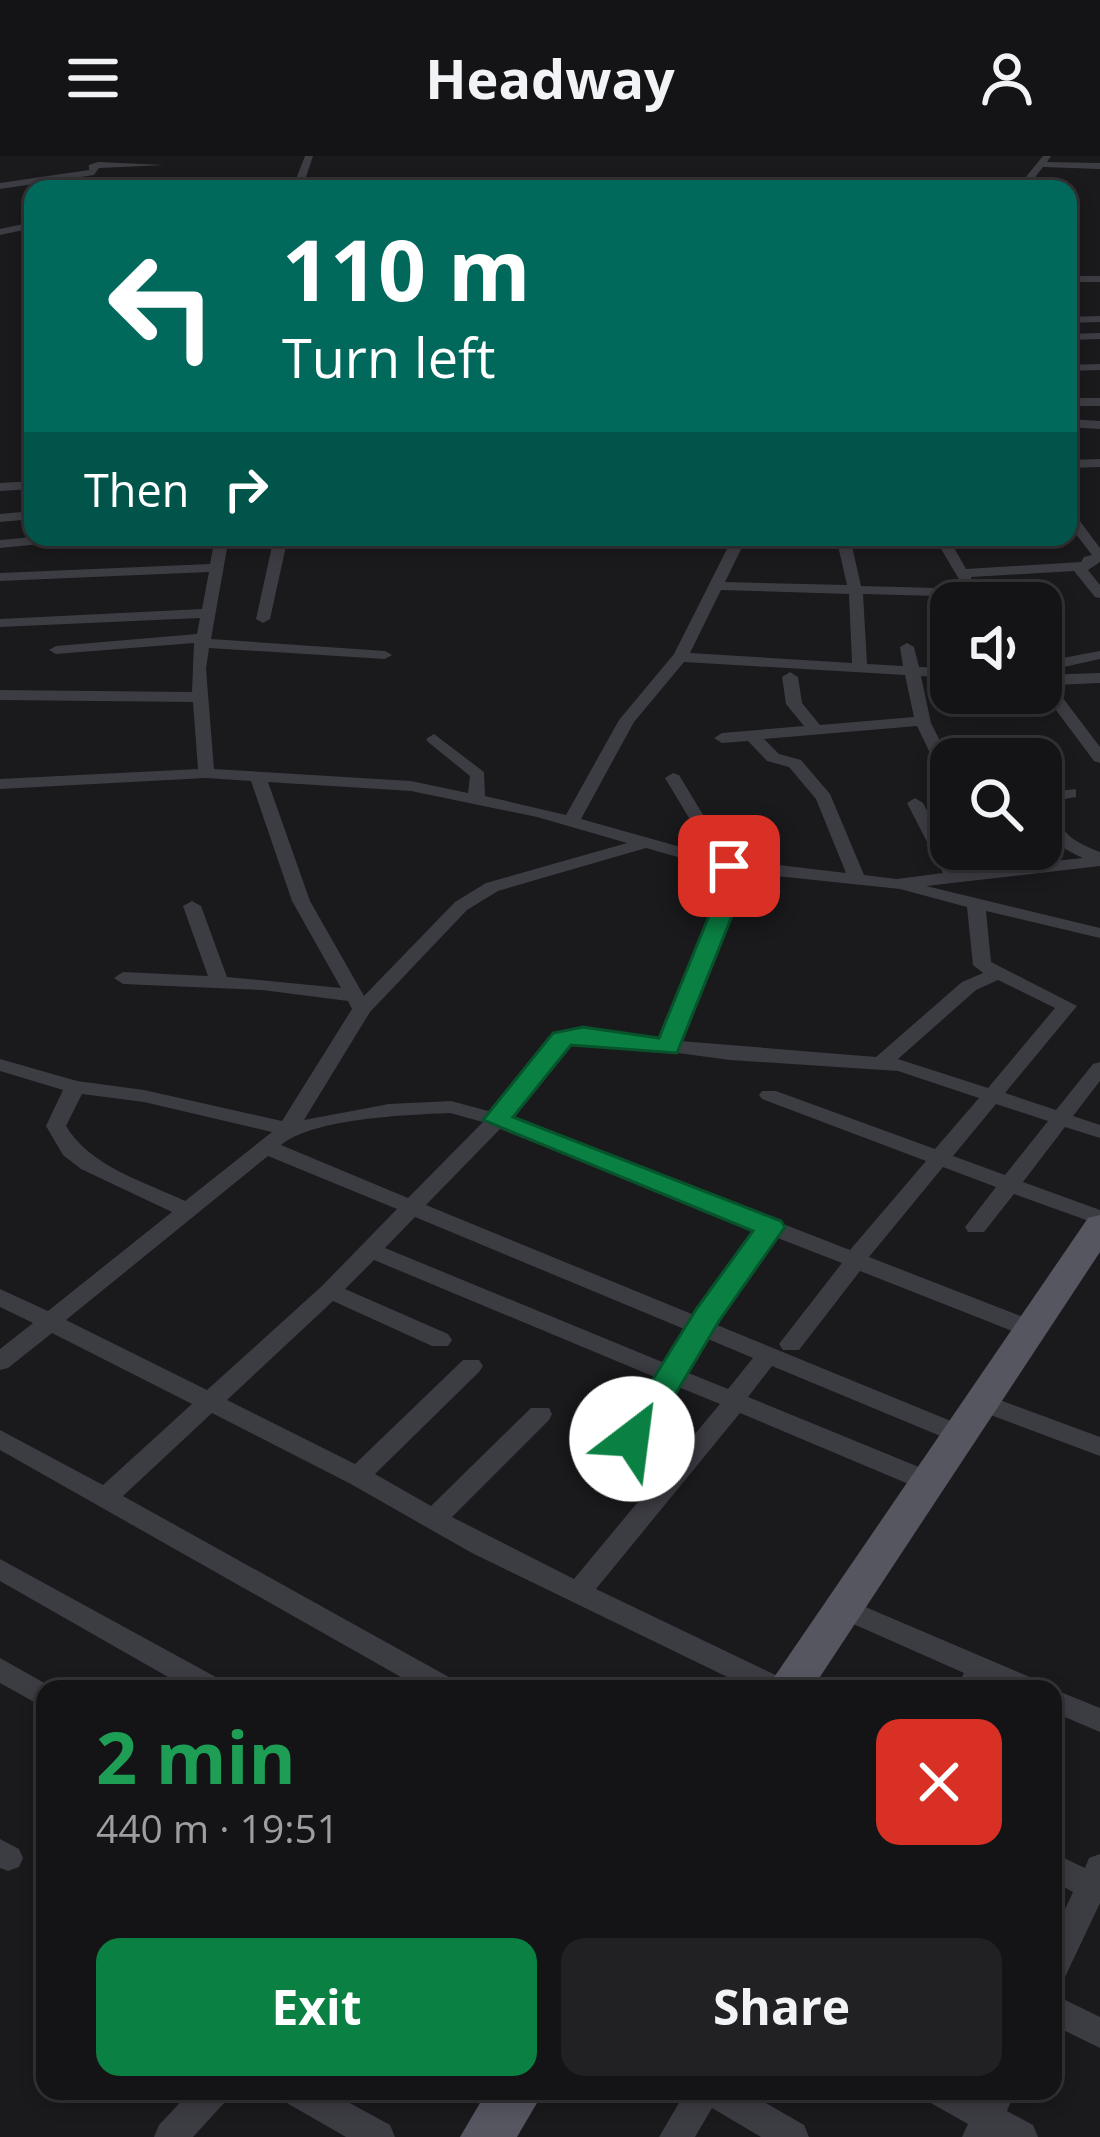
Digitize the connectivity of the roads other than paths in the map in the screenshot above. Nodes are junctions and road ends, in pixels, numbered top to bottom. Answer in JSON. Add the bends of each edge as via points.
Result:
{"nodes":[{"id":1,"x":1043,"y":160,"type":"edge"},
{"id":2,"x":160,"y":165,"type":"dead end"},
{"id":3,"x":1100,"y":166,"type":"edge"},
{"id":4,"x":40,"y":180,"type":"edge"},
{"id":5,"x":1077,"y":523,"type":"edge"},
{"id":6,"x":1100,"y":526,"type":"edge"},
{"id":7,"x":1082,"y":528,"type":"junction"},
{"id":8,"x":219,"y":546,"type":"edge"},
{"id":9,"x":279,"y":546,"type":"edge"},
{"id":10,"x":735,"y":546,"type":"edge"},
{"id":11,"x":845,"y":546,"type":"edge"},
{"id":12,"x":946,"y":546,"type":"edge"},
{"id":13,"x":1100,"y":558,"type":"edge"},
{"id":14,"x":1078,"y":567,"type":"junction"},
{"id":15,"x":214,"y":568,"type":"junction"},
{"id":16,"x":962,"y":573,"type":"junction"},
{"id":17,"x":0,"y":577,"type":"edge"},
{"id":18,"x":968,"y":582,"type":"edge"},
{"id":19,"x":714,"y":586,"type":"junction"},
{"id":20,"x":856,"y":593,"type":"junction"},
{"id":21,"x":1100,"y":594,"type":"edge"},
{"id":22,"x":930,"y":596,"type":"edge"},
{"id":23,"x":205,"y":613,"type":"junction"},
{"id":24,"x":263,"y":619,"type":"dead end"},
{"id":25,"x":0,"y":623,"type":"edge"},
{"id":26,"x":201,"y":640,"type":"junction"},
{"id":27,"x":907,"y":646,"type":"dead end"},
{"id":28,"x":56,"y":650,"type":"dead end"},
{"id":29,"x":385,"y":655,"type":"dead end"},
{"id":30,"x":1100,"y":655,"type":"edge"},
{"id":31,"x":680,"y":657,"type":"junction"},
{"id":32,"x":1062,"y":663,"type":"edge"},
{"id":33,"x":860,"y":667,"type":"junction"},
{"id":34,"x":911,"y":671,"type":"junction"},
{"id":35,"x":930,"y":672,"type":"edge"},
{"id":36,"x":790,"y":677,"type":"dead end"},
{"id":37,"x":1100,"y":678,"type":"edge"},
{"id":38,"x":1062,"y":680,"type":"edge"},
{"id":39,"x":0,"y":694,"type":"edge"},
{"id":40,"x":200,"y":697,"type":"junction"},
{"id":41,"x":1062,"y":708,"type":"edge"},
{"id":42,"x":922,"y":721,"type":"junction"},
{"id":43,"x":816,"y":730,"type":"junction"},
{"id":44,"x":752,"y":735,"type":"junction"},
{"id":45,"x":722,"y":738,"type":"dead end"},
{"id":46,"x":930,"y":738,"type":"edge"},
{"id":47,"x":434,"y":739,"type":"dead end"},
{"id":48,"x":1100,"y":758,"type":"edge"},
{"id":49,"x":206,"y":773,"type":"junction"},
{"id":50,"x":257,"y":774,"type":"junction"},
{"id":51,"x":673,"y":778,"type":"dead end"},
{"id":52,"x":0,"y":784,"type":"edge"},
{"id":53,"x":1070,"y":793,"type":"dead end"},
{"id":54,"x":476,"y":799,"type":"junction"},
{"id":55,"x":915,"y":802,"type":"dead end"},
{"id":56,"x":568,"y":821,"type":"junction"},
{"id":57,"x":642,"y":844,"type":"junction"},
{"id":58,"x":1100,"y":860,"type":"edge"},
{"id":59,"x":577,"y":862,"type":"junction"},
{"id":60,"x":722,"y":864,"type":"junction"},
{"id":61,"x":990,"y":872,"type":"joint"},
{"id":62,"x":954,"y":877,"type":"junction"},
{"id":63,"x":857,"y":879,"type":"junction"},
{"id":64,"x":897,"y":884,"type":"junction"},
{"id":65,"x":192,"y":906,"type":"dead end"},
{"id":66,"x":976,"y":906,"type":"junction"},
{"id":67,"x":1100,"y":933,"type":"edge"},
{"id":68,"x":997,"y":973,"type":"junction"},
{"id":69,"x":122,"y":978,"type":"dead end"},
{"id":70,"x":220,"y":982,"type":"junction"},
{"id":71,"x":359,"y":1002,"type":"junction"},
{"id":72,"x":668,"y":1047,"type":"junction"},
{"id":73,"x":883,"y":1062,"type":"junction"},
{"id":74,"x":0,"y":1065,"type":"edge"},
{"id":75,"x":1100,"y":1068,"type":"edge"},
{"id":76,"x":75,"y":1087,"type":"junction"},
{"id":77,"x":988,"y":1094,"type":"junction"},
{"id":78,"x":770,"y":1095,"type":"dead end"},
{"id":79,"x":1061,"y":1119,"type":"junction"},
{"id":80,"x":496,"y":1120,"type":"junction"},
{"id":81,"x":288,"y":1129,"type":"junction"},
{"id":82,"x":1100,"y":1132,"type":"edge"},
{"id":83,"x":266,"y":1147,"type":"junction"},
{"id":84,"x":934,"y":1158,"type":"junction"},
{"id":85,"x":1008,"y":1185,"type":"junction"},
{"id":86,"x":416,"y":1205,"type":"junction"},
{"id":87,"x":186,"y":1210,"type":"junction"},
{"id":88,"x":1100,"y":1222,"type":"edge"},
{"id":89,"x":771,"y":1227,"type":"junction"},
{"id":90,"x":976,"y":1227,"type":"dead end"},
{"id":91,"x":371,"y":1250,"type":"junction"},
{"id":92,"x":855,"y":1260,"type":"junction"},
{"id":93,"x":330,"y":1291,"type":"junction"},
{"id":94,"x":0,"y":1297,"type":"edge"},
{"id":95,"x":51,"y":1318,"type":"junction"},
{"id":96,"x":700,"y":1327,"type":"junction"},
{"id":97,"x":1033,"y":1330,"type":"junction"},
{"id":98,"x":440,"y":1340,"type":"dead end"},
{"id":99,"x":779,"y":1350,"type":"junction"},
{"id":100,"x":0,"y":1362,"type":"edge"},
{"id":101,"x":471,"y":1366,"type":"dead end"},
{"id":102,"x":673,"y":1373,"type":"junction"},
{"id":103,"x":734,"y":1401,"type":"junction"},
{"id":104,"x":208,"y":1403,"type":"junction"},
{"id":105,"x":540,"y":1414,"type":"dead end"},
{"id":106,"x":970,"y":1418,"type":"junction"},
{"id":107,"x":0,"y":1438,"type":"edge"},
{"id":108,"x":1100,"y":1447,"type":"edge"},
{"id":109,"x":683,"y":1465,"type":"junction"},
{"id":110,"x":358,"y":1476,"type":"junction"},
{"id":111,"x":928,"y":1481,"type":"junction"},
{"id":112,"x":104,"y":1499,"type":"junction"},
{"id":113,"x":434,"y":1519,"type":"junction"},
{"id":114,"x":0,"y":1570,"type":"edge"},
{"id":115,"x":578,"y":1592,"type":"junction"},
{"id":116,"x":842,"y":1608,"type":"junction"},
{"id":117,"x":0,"y":1669,"type":"edge"},
{"id":118,"x":976,"y":1678,"type":"edge"},
{"id":119,"x":197,"y":1680,"type":"edge"},
{"id":120,"x":430,"y":1680,"type":"edge"},
{"id":121,"x":759,"y":1680,"type":"edge"},
{"id":122,"x":794,"y":1680,"type":"edge"},
{"id":123,"x":36,"y":1691,"type":"edge"},
{"id":124,"x":1062,"y":1704,"type":"edge"},
{"id":125,"x":1100,"y":1720,"type":"edge"},
{"id":126,"x":1062,"y":1869,"type":"edge"},
{"id":127,"x":1097,"y":1881,"type":"edge"},
{"id":128,"x":1062,"y":1951,"type":"edge"},
{"id":129,"x":1062,"y":2013,"type":"edge"},
{"id":130,"x":1100,"y":2033,"type":"edge"},
{"id":131,"x":205,"y":2100,"type":"edge"},
{"id":132,"x":312,"y":2100,"type":"edge"},
{"id":133,"x":512,"y":2100,"type":"edge"},
{"id":134,"x":703,"y":2100,"type":"edge"},
{"id":135,"x":725,"y":2100,"type":"edge"},
{"id":136,"x":959,"y":2100,"type":"edge"},
{"id":137,"x":989,"y":2115,"type":"edge"},
{"id":138,"x":170,"y":2137,"type":"edge"},
{"id":139,"x":377,"y":2137,"type":"edge"},
{"id":140,"x":487,"y":2137,"type":"edge"},
{"id":141,"x":676,"y":2137,"type":"edge"},
{"id":142,"x":793,"y":2137,"type":"edge"},
{"id":143,"x":1021,"y":2137,"type":"edge"}],
"edges":[{"from":1,"to":3,"type":"street"},
{"from":2,"to":4,"type":"street","via":[[98,164],[94,172]]},
{"from":5,"to":7,"type":"street"},
{"from":6,"to":7,"type":"street"},
{"from":7,"to":13,"type":"street"},
{"from":8,"to":15,"type":"street"},
{"from":9,"to":24,"type":"street"},
{"from":10,"to":19,"type":"street"},
{"from":11,"to":20,"type":"street"},
{"from":12,"to":16,"type":"street"},
{"from":13,"to":14,"type":"street"},
{"from":14,"to":16,"type":"street"},
{"from":14,"to":21,"type":"street"},
{"from":15,"to":17,"type":"street"},
{"from":15,"to":23,"type":"street"},
{"from":16,"to":18,"type":"street"},
{"from":19,"to":20,"type":"street"},
{"from":19,"to":31,"type":"street"},
{"from":20,"to":22,"type":"street"},
{"from":20,"to":33,"type":"street"},
{"from":23,"to":25,"type":"street"},
{"from":23,"to":26,"type":"street"},
{"from":26,"to":28,"type":"street"},
{"from":26,"to":29,"type":"street"},
{"from":26,"to":40,"type":"street"},
{"from":27,"to":34,"type":"street"},
{"from":30,"to":32,"type":"street"},
{"from":31,"to":33,"type":"street"},
{"from":31,"to":56,"type":"street","via":[[627,720]]},
{"from":33,"to":34,"type":"street"},
{"from":34,"to":35,"type":"street"},
{"from":34,"to":42,"type":"street"},
{"from":36,"to":43,"type":"street","via":[[794,704]]},
{"from":37,"to":38,"type":"street"},
{"from":39,"to":40,"type":"street"},
{"from":40,"to":49,"type":"street"},
{"from":41,"to":48,"type":"street"},
{"from":42,"to":43,"type":"street"},
{"from":42,"to":46,"type":"street"},
{"from":43,"to":44,"type":"street"},
{"from":44,"to":45,"type":"street"},
{"from":44,"to":63,"type":"street","via":[[772,758],[797,765],[824,798]]},
{"from":47,"to":54,"type":"street","via":[[478,775]]},
{"from":49,"to":50,"type":"street"},
{"from":49,"to":52,"type":"street"},
{"from":50,"to":54,"type":"street"},
{"from":50,"to":71,"type":"street","via":[[301,901]]},
{"from":51,"to":60,"type":"street"},
{"from":53,"to":58,"type":"street","via":[[1044,797],[1052,832]]},
{"from":54,"to":56,"type":"street"},
{"from":55,"to":62,"type":"street"},
{"from":56,"to":57,"type":"street"},
{"from":56,"to":59,"type":"street"},
{"from":57,"to":59,"type":"street"},
{"from":57,"to":60,"type":"street"},
{"from":58,"to":61,"type":"street"},
{"from":59,"to":71,"type":"street","via":[[492,887],[461,906]]},
{"from":60,"to":63,"type":"street"},
{"from":60,"to":72,"type":"street","via":[[724,906]]},
{"from":61,"to":62,"type":"street"},
{"from":62,"to":64,"type":"street"},
{"from":63,"to":64,"type":"street"},
{"from":64,"to":66,"type":"street"},
{"from":65,"to":70,"type":"street"},
{"from":66,"to":67,"type":"street"},
{"from":66,"to":68,"type":"street","via":[[979,957]]},
{"from":68,"to":73,"type":"street","via":[[969,986]]},
{"from":68,"to":77,"type":"street","via":[[1067,1006]]},
{"from":69,"to":70,"type":"street"},
{"from":70,"to":71,"type":"street"},
{"from":71,"to":81,"type":"street"},
{"from":72,"to":73,"type":"street"},
{"from":72,"to":80,"type":"street","via":[[562,1039]]},
{"from":73,"to":77,"type":"street"},
{"from":74,"to":76,"type":"street"},
{"from":75,"to":79,"type":"street"},
{"from":76,"to":81,"type":"street"},
{"from":76,"to":87,"type":"street","via":[[56,1126],[70,1150]]},
{"from":77,"to":79,"type":"street"},
{"from":77,"to":84,"type":"street"},
{"from":78,"to":84,"type":"street"},
{"from":79,"to":82,"type":"street"},
{"from":79,"to":85,"type":"street"},
{"from":80,"to":81,"type":"street","via":[[451,1107]]},
{"from":80,"to":86,"type":"street"},
{"from":80,"to":89,"type":"street"},
{"from":81,"to":83,"type":"street"},
{"from":83,"to":86,"type":"street"},
{"from":83,"to":87,"type":"street"},
{"from":84,"to":85,"type":"street"},
{"from":84,"to":92,"type":"street"},
{"from":85,"to":88,"type":"street"},
{"from":85,"to":90,"type":"street"},
{"from":86,"to":91,"type":"street"},
{"from":86,"to":96,"type":"street"},
{"from":87,"to":95,"type":"street"},
{"from":88,"to":97,"type":"main road"},
{"from":89,"to":92,"type":"street"},
{"from":89,"to":96,"type":"street"},
{"from":91,"to":93,"type":"street"},
{"from":91,"to":102,"type":"street"},
{"from":92,"to":97,"type":"street"},
{"from":92,"to":99,"type":"street"},
{"from":93,"to":98,"type":"street"},
{"from":93,"to":104,"type":"street"},
{"from":94,"to":95,"type":"street"},
{"from":95,"to":100,"type":"street"},
{"from":95,"to":104,"type":"street"},
{"from":96,"to":99,"type":"street"},
{"from":96,"to":102,"type":"street"},
{"from":97,"to":106,"type":"main road"},
{"from":99,"to":103,"type":"street"},
{"from":99,"to":106,"type":"street"},
{"from":101,"to":110,"type":"street"},
{"from":102,"to":103,"type":"street"},
{"from":102,"to":109,"type":"street","via":[[632,1439]]},
{"from":103,"to":109,"type":"street"},
{"from":103,"to":111,"type":"street"},
{"from":104,"to":110,"type":"street"},
{"from":104,"to":112,"type":"street"},
{"from":105,"to":113,"type":"street"},
{"from":106,"to":108,"type":"street"},
{"from":106,"to":111,"type":"main road"},
{"from":107,"to":112,"type":"street"},
{"from":109,"to":115,"type":"street"},
{"from":110,"to":113,"type":"street"},
{"from":111,"to":116,"type":"main road"},
{"from":112,"to":120,"type":"street"},
{"from":113,"to":115,"type":"street"},
{"from":114,"to":119,"type":"street"},
{"from":115,"to":121,"type":"street"},
{"from":116,"to":118,"type":"street"},
{"from":116,"to":122,"type":"main road"},
{"from":117,"to":123,"type":"street"},
{"from":124,"to":125,"type":"street"},
{"from":126,"to":127,"type":"street"},
{"from":127,"to":128,"type":"street"},
{"from":129,"to":130,"type":"street"},
{"from":131,"to":138,"type":"street"},
{"from":132,"to":139,"type":"street"},
{"from":133,"to":140,"type":"main road"},
{"from":134,"to":141,"type":"street"},
{"from":135,"to":142,"type":"street"},
{"from":136,"to":137,"type":"street"},
{"from":137,"to":143,"type":"street"}]}
